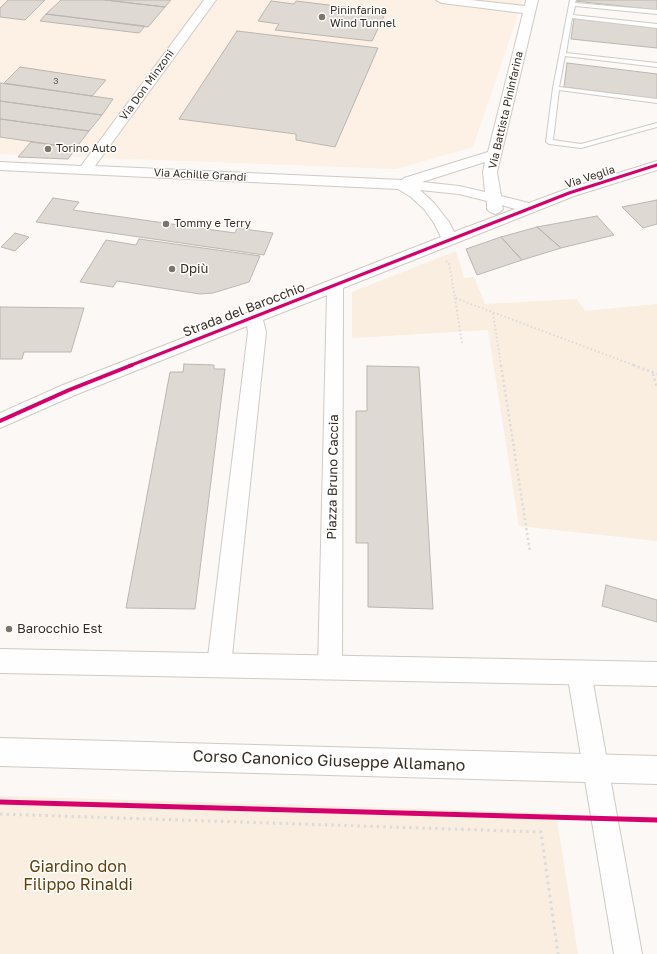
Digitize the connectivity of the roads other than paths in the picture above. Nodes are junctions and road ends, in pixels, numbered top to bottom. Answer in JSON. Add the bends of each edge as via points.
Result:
{"nodes":[{"id":1,"x":210,"y":0,"type":"edge"},
{"id":2,"x":442,"y":0,"type":"edge"},
{"id":3,"x":573,"y":2,"type":"edge"},
{"id":4,"x":531,"y":5,"type":"edge"},
{"id":5,"x":657,"y":12,"type":"edge"},
{"id":6,"x":571,"y":16,"type":"junction"},
{"id":7,"x":657,"y":26,"type":"edge"},
{"id":8,"x":563,"y":54,"type":"junction"},
{"id":9,"x":657,"y":65,"type":"edge"},
{"id":10,"x":556,"y":88,"type":"junction"},
{"id":11,"x":657,"y":101,"type":"edge"},
{"id":12,"x":657,"y":126,"type":"edge"},
{"id":13,"x":495,"y":154,"type":"junction"},
{"id":14,"x":657,"y":164,"type":"edge"},
{"id":15,"x":0,"y":166,"type":"edge"},
{"id":16,"x":85,"y":170,"type":"junction"},
{"id":17,"x":400,"y":184,"type":"junction"},
{"id":18,"x":492,"y":198,"type":"junction"},
{"id":19,"x":530,"y":208,"type":"junction"},
{"id":20,"x":497,"y":221,"type":"junction"},
{"id":21,"x":450,"y":240,"type":"junction"},
{"id":22,"x":335,"y":286,"type":"junction"},
{"id":23,"x":254,"y":318,"type":"junction"},
{"id":24,"x":0,"y":421,"type":"edge"},
{"id":25,"x":0,"y":661,"type":"edge"},
{"id":26,"x":219,"y":665,"type":"junction"},
{"id":27,"x":330,"y":668,"type":"junction"},
{"id":28,"x":579,"y":672,"type":"junction"},
{"id":29,"x":657,"y":674,"type":"edge"},
{"id":30,"x":0,"y":752,"type":"edge"},
{"id":31,"x":597,"y":768,"type":"junction"},
{"id":32,"x":657,"y":770,"type":"edge"},
{"id":33,"x":628,"y":954,"type":"edge"}],
"edges":[{"from":1,"to":16,"type":"street","name":"Via Don Minzoni"},
{"from":2,"to":4,"type":"street"},
{"from":3,"to":5,"type":"lane"},
{"from":3,"to":6,"type":"lane"},
{"from":4,"to":13,"type":"street","name":"Via Battista Pininfarina"},
{"from":6,"to":7,"type":"lane"},
{"from":6,"to":8,"type":"lane"},
{"from":8,"to":9,"type":"lane"},
{"from":8,"to":10,"type":"lane"},
{"from":10,"to":11,"type":"lane"},
{"from":10,"to":12,"type":"lane","via":[[549,142],[581,146]]},
{"from":13,"to":17,"type":"street","name":"Via Achille Grandi"},
{"from":13,"to":18,"type":"street","name":"Via Battista Pininfarina","via":[[490,172]]},
{"from":14,"to":19,"type":"street","name":"Via Veglia"},
{"from":15,"to":16,"type":"street","name":"Via Achille Grandi"},
{"from":16,"to":17,"type":"street","name":"Via Achille Grandi"},
{"from":17,"to":18,"type":"street","name":"Via Achille Grandi","via":[[448,188]]},
{"from":17,"to":21,"type":"street","via":[[416,194],[428,206],[441,222]]},
{"from":18,"to":19,"type":"street","name":"Via Achille Grandi"},
{"from":18,"to":20,"type":"street","name":"Via Battista Pininfarina"},
{"from":19,"to":20,"type":"street","name":"Via Veglia"},
{"from":20,"to":21,"type":"street","name":"Strada del Barocchio"},
{"from":21,"to":22,"type":"street","name":"Strada del Barocchio"},
{"from":22,"to":23,"type":"street","name":"Strada del Barocchio"},
{"from":22,"to":27,"type":"street","name":"Piazza Bruno Caccia"},
{"from":23,"to":24,"type":"street","name":"Strada del Barocchio","via":[[69,390]]},
{"from":23,"to":26,"type":"street","via":[[257,332]]},
{"from":25,"to":26,"type":"main road"},
{"from":26,"to":27,"type":"main road"},
{"from":27,"to":28,"type":"main road"},
{"from":28,"to":29,"type":"main road"},
{"from":28,"to":31,"type":"street"},
{"from":30,"to":31,"type":"main road","name":"Corso Canonico Giuseppe Allamano"},
{"from":31,"to":32,"type":"main road","name":"Corso Canonico Giuseppe Allamano"},
{"from":31,"to":33,"type":"street"}]}
